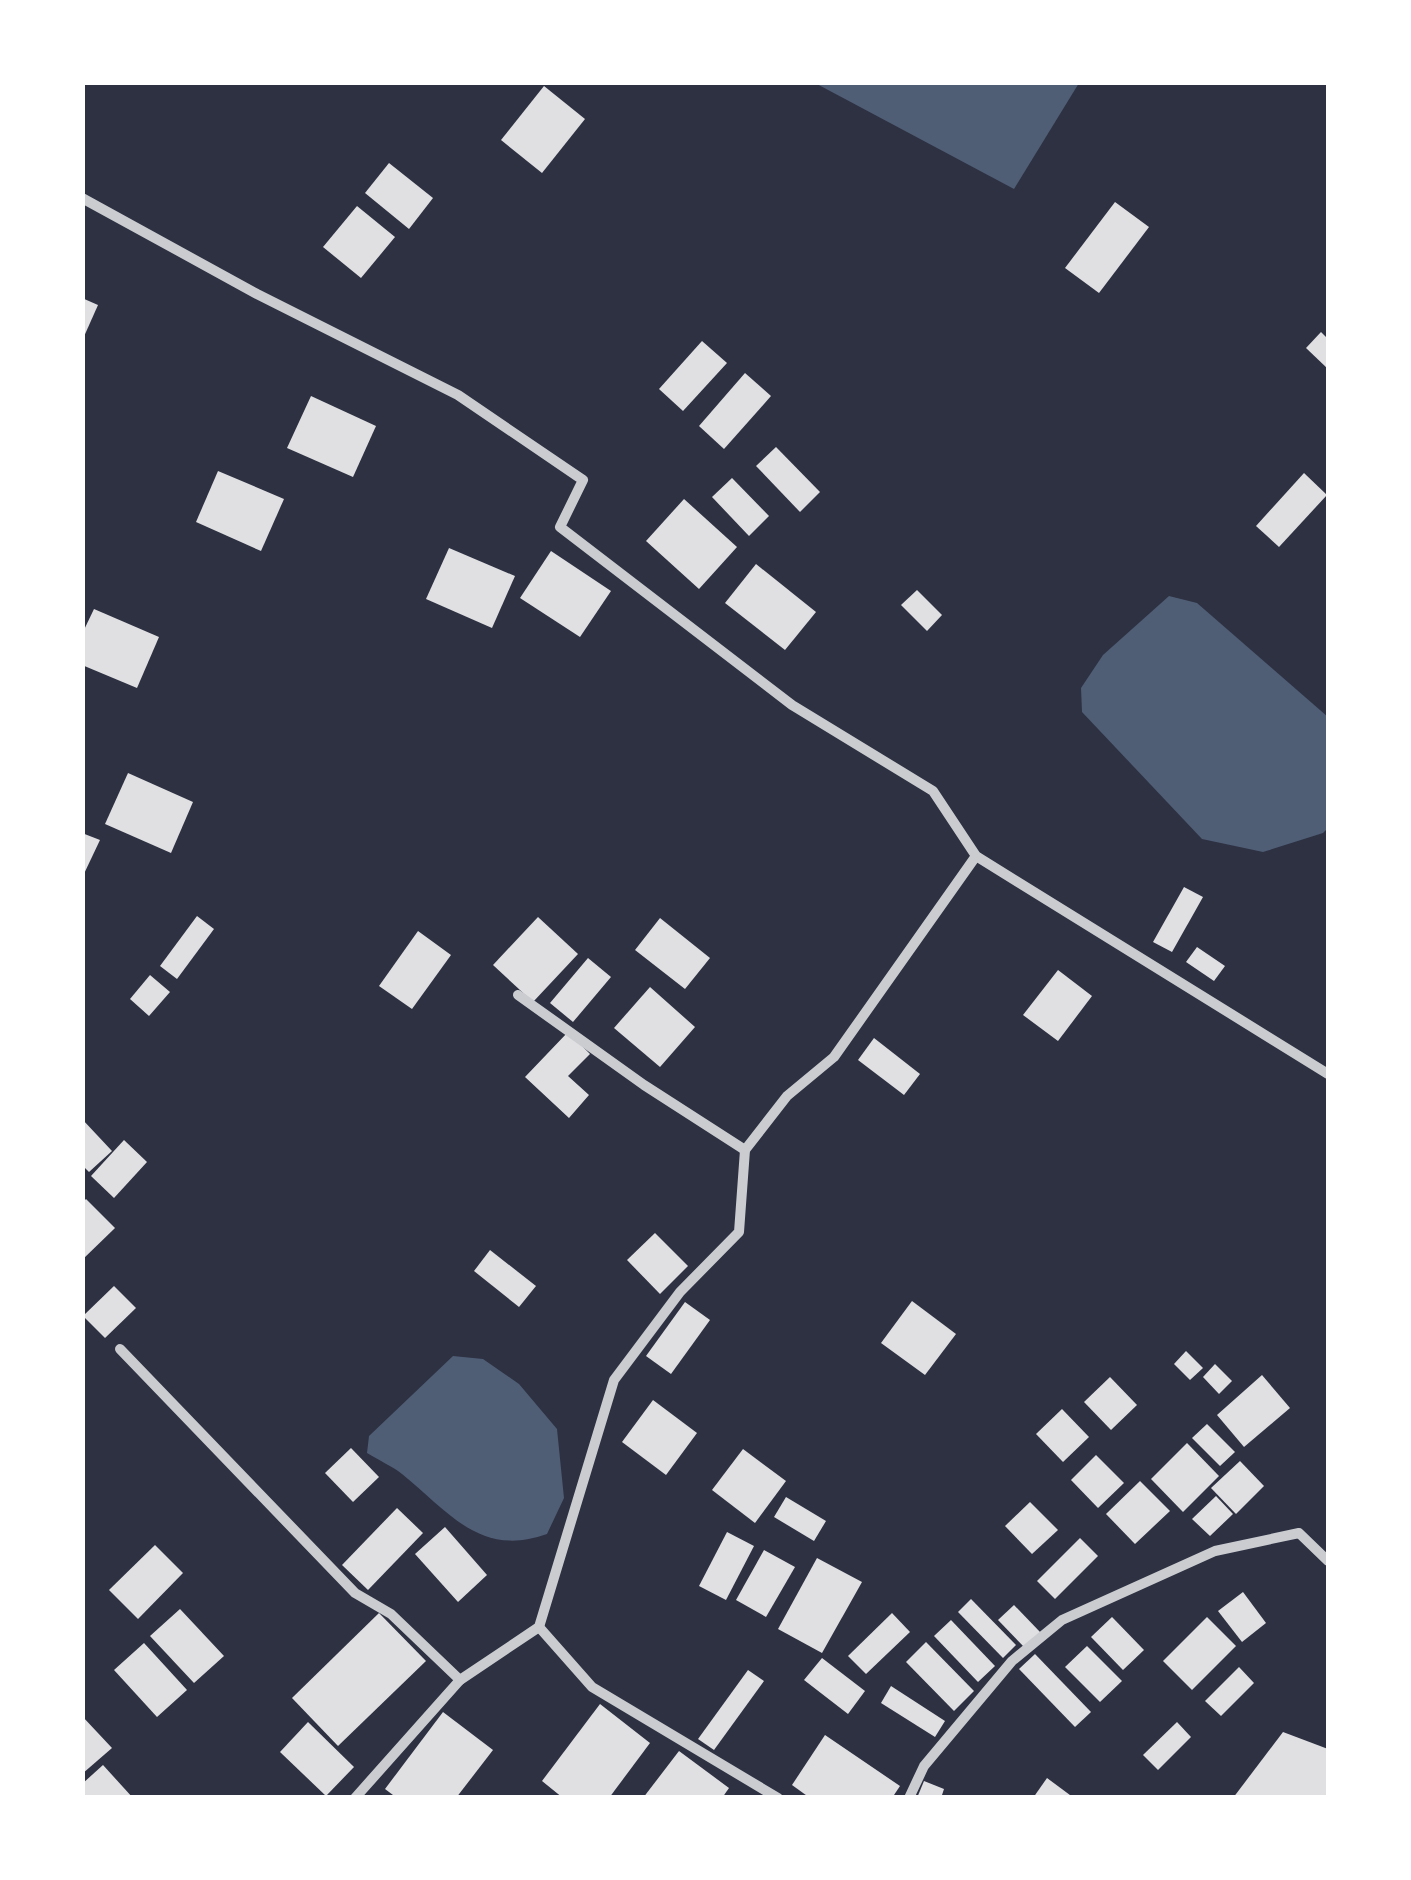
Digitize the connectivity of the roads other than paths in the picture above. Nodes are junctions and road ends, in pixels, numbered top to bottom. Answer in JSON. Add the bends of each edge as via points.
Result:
{"nodes":[{"id":1,"x":82,"y":198,"type":"edge"},
{"id":2,"x":976,"y":856,"type":"junction"},
{"id":3,"x":518,"y":995,"type":"dead end"},
{"id":4,"x":1328,"y":1074,"type":"edge"},
{"id":5,"x":744,"y":1150,"type":"junction"},
{"id":6,"x":120,"y":1349,"type":"dead end"},
{"id":7,"x":1328,"y":1561,"type":"edge"},
{"id":8,"x":540,"y":1627,"type":"junction"},
{"id":9,"x":460,"y":1680,"type":"junction"},
{"id":10,"x":355,"y":1798,"type":"edge"},
{"id":11,"x":778,"y":1798,"type":"edge"},
{"id":12,"x":909,"y":1798,"type":"edge"}],
"edges":[{"from":1,"to":2,"type":"street","via":[[458,395],[584,480],[560,527],[792,705],[933,791]]},
{"from":2,"to":4,"type":"street"},
{"from":2,"to":5,"type":"street","via":[[834,1056],[786,1096]]},
{"from":3,"to":5,"type":"street"},
{"from":5,"to":8,"type":"street","via":[[739,1232],[680,1292],[614,1380]]},
{"from":6,"to":9,"type":"street","via":[[354,1593],[391,1614]]},
{"from":7,"to":12,"type":"street","via":[[1299,1532],[1215,1551],[1062,1620],[1012,1662],[924,1766]]},
{"from":8,"to":9,"type":"street"},
{"from":8,"to":11,"type":"street","via":[[592,1687]]},
{"from":9,"to":10,"type":"street"}]}
